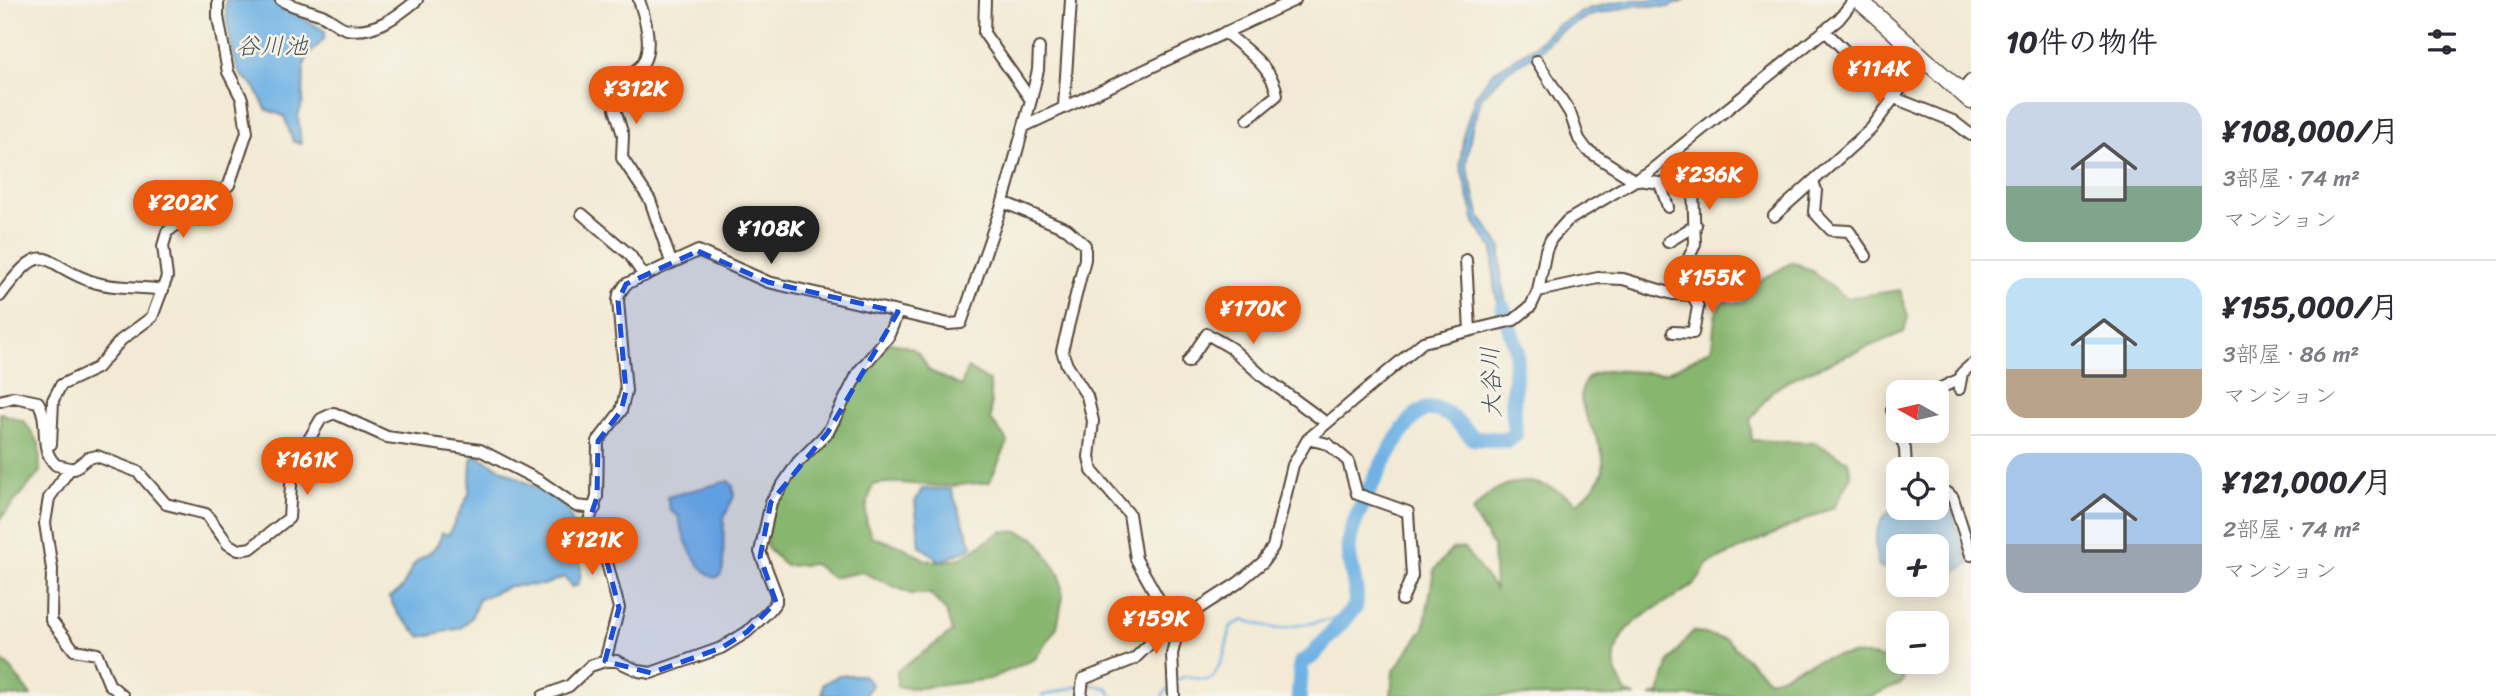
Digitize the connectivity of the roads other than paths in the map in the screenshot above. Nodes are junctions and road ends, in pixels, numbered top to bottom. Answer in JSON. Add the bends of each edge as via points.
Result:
{"nodes":[{"id":1,"x":218,"y":0,"type":"edge"},
{"id":2,"x":281,"y":0,"type":"edge"},
{"id":3,"x":417,"y":0,"type":"edge"},
{"id":4,"x":639,"y":0,"type":"edge"},
{"id":5,"x":985,"y":0,"type":"edge"},
{"id":6,"x":1071,"y":0,"type":"edge"},
{"id":7,"x":1295,"y":0,"type":"edge"},
{"id":8,"x":1854,"y":0,"type":"edge"},
{"id":9,"x":1860,"y":0,"type":"edge"},
{"id":10,"x":1824,"y":30,"type":"junction"},
{"id":11,"x":1225,"y":32,"type":"junction"},
{"id":12,"x":1039,"y":48,"type":"dead end"},
{"id":13,"x":1923,"y":58,"type":"junction"},
{"id":14,"x":1537,"y":61,"type":"dead end"},
{"id":15,"x":1968,"y":91,"type":"edge"},
{"id":16,"x":1892,"y":97,"type":"junction"},
{"id":17,"x":1031,"y":100,"type":"junction"},
{"id":18,"x":1064,"y":106,"type":"junction"},
{"id":19,"x":1248,"y":119,"type":"dead end"},
{"id":20,"x":1025,"y":126,"type":"junction"},
{"id":21,"x":1971,"y":135,"type":"edge"},
{"id":22,"x":1636,"y":180,"type":"junction"},
{"id":23,"x":1813,"y":181,"type":"junction"},
{"id":24,"x":1660,"y":183,"type":"junction"},
{"id":25,"x":1003,"y":202,"type":"junction"},
{"id":26,"x":1668,"y":207,"type":"dead end"},
{"id":27,"x":582,"y":214,"type":"dead end"},
{"id":28,"x":1774,"y":216,"type":"dead end"},
{"id":29,"x":1696,"y":225,"type":"junction"},
{"id":30,"x":1668,"y":242,"type":"dead end"},
{"id":31,"x":1866,"y":256,"type":"dead end"},
{"id":32,"x":1466,"y":260,"type":"dead end"},
{"id":33,"x":671,"y":262,"type":"junction"},
{"id":34,"x":644,"y":276,"type":"junction"},
{"id":35,"x":163,"y":290,"type":"junction"},
{"id":36,"x":1538,"y":291,"type":"junction"},
{"id":37,"x":1673,"y":294,"type":"junction"},
{"id":38,"x":0,"y":296,"type":"edge"},
{"id":39,"x":898,"y":312,"type":"junction"},
{"id":40,"x":1470,"y":330,"type":"junction"},
{"id":41,"x":1674,"y":332,"type":"dead end"},
{"id":42,"x":1188,"y":362,"type":"dead end"},
{"id":43,"x":1971,"y":365,"type":"edge"},
{"id":44,"x":1950,"y":387,"type":"edge"},
{"id":45,"x":0,"y":401,"type":"edge"},
{"id":46,"x":1325,"y":422,"type":"junction"},
{"id":47,"x":1308,"y":439,"type":"junction"},
{"id":48,"x":49,"y":457,"type":"junction"},
{"id":49,"x":69,"y":470,"type":"junction"},
{"id":50,"x":1949,"y":494,"type":"edge"},
{"id":51,"x":595,"y":508,"type":"junction"},
{"id":52,"x":1971,"y":555,"type":"edge"},
{"id":53,"x":1402,"y":600,"type":"dead end"},
{"id":54,"x":1162,"y":632,"type":"junction"},
{"id":55,"x":1175,"y":634,"type":"junction"},
{"id":56,"x":605,"y":661,"type":"junction"},
{"id":57,"x":1174,"y":687,"type":"edge"},
{"id":58,"x":1081,"y":689,"type":"edge"},
{"id":59,"x":122,"y":696,"type":"edge"},
{"id":60,"x":543,"y":696,"type":"edge"}],
"edges":[{"from":1,"to":35,"type":"street","via":[[228,72],[242,99],[247,132],[229,185],[164,237],[167,277]]},
{"from":2,"to":3,"type":"street","via":[[344,28],[358,29],[392,19]]},
{"from":4,"to":33,"type":"street","via":[[646,22],[645,58],[620,81],[615,109],[624,161],[650,200]]},
{"from":5,"to":17,"type":"street","via":[[984,33]]},
{"from":6,"to":18,"type":"street"},
{"from":7,"to":11,"type":"street"},
{"from":8,"to":10,"type":"street"},
{"from":9,"to":13,"type":"highway"},
{"from":10,"to":16,"type":"street"},
{"from":10,"to":22,"type":"street"},
{"from":11,"to":18,"type":"street"},
{"from":11,"to":19,"type":"street","via":[[1268,72],[1276,87],[1277,96]]},
{"from":12,"to":17,"type":"street"},
{"from":13,"to":15,"type":"highway"},
{"from":13,"to":16,"type":"street"},
{"from":14,"to":22,"type":"street","via":[[1587,150]]},
{"from":16,"to":21,"type":"street","via":[[1953,121]]},
{"from":16,"to":23,"type":"street","via":[[1871,129]]},
{"from":17,"to":20,"type":"street"},
{"from":18,"to":20,"type":"street"},
{"from":20,"to":25,"type":"street"},
{"from":22,"to":24,"type":"street"},
{"from":22,"to":36,"type":"street","via":[[1558,229],[1546,250]]},
{"from":23,"to":28,"type":"street"},
{"from":23,"to":31,"type":"street","via":[[1814,212],[1832,230],[1849,231]]},
{"from":24,"to":26,"type":"street"},
{"from":24,"to":29,"type":"street","via":[[1693,188]]},
{"from":25,"to":39,"type":"street","via":[[961,323]]},
{"from":25,"to":54,"type":"street","via":[[1067,229],[1085,245],[1062,351],[1087,396],[1094,421],[1089,457],[1092,471],[1129,514],[1136,559],[1159,600]]},
{"from":27,"to":34,"type":"street","via":[[630,255]]},
{"from":29,"to":30,"type":"street"},
{"from":29,"to":37,"type":"street","via":[[1695,244]]},
{"from":32,"to":40,"type":"street"},
{"from":33,"to":34,"type":"street"},
{"from":33,"to":39,"type":"street","via":[[702,251],[768,282]]},
{"from":34,"to":51,"type":"street","via":[[626,284],[619,294],[626,391],[621,411],[598,441]]},
{"from":35,"to":38,"type":"street","via":[[100,284],[49,258],[36,257]]},
{"from":35,"to":48,"type":"street","via":[[152,317],[121,340],[97,368],[64,382],[55,394]]},
{"from":36,"to":37,"type":"street","via":[[1598,278],[1623,279]]},
{"from":36,"to":40,"type":"street","via":[[1531,306],[1514,320]]},
{"from":37,"to":41,"type":"street","via":[[1693,295],[1698,305],[1693,333]]},
{"from":39,"to":56,"type":"street","via":[[888,337],[859,371],[828,432],[798,462],[771,502],[760,552],[776,594],[769,611],[721,648],[656,671],[646,673]]},
{"from":40,"to":46,"type":"street","via":[[1423,342]]},
{"from":42,"to":46,"type":"street","via":[[1207,334]]},
{"from":43,"to":44,"type":"street","via":[[1962,373],[1960,384]]},
{"from":45,"to":48,"type":"street","via":[[14,397],[40,404]]},
{"from":46,"to":47,"type":"street"},
{"from":47,"to":53,"type":"street","via":[[1335,448],[1351,466],[1354,489],[1366,498],[1408,512],[1412,576]]},
{"from":47,"to":55,"type":"street","via":[[1293,465],[1268,555],[1254,571],[1186,618]]},
{"from":48,"to":49,"type":"street"},
{"from":49,"to":51,"type":"street","via":[[97,456],[125,466],[142,475],[166,504],[206,514],[228,544],[242,551],[289,518],[291,471],[321,419],[334,413],[387,437],[480,450],[576,506]]},
{"from":49,"to":59,"type":"street","via":[[55,485],[47,507],[51,620],[74,650],[101,658],[109,684]]},
{"from":50,"to":52,"type":"street"},
{"from":51,"to":56,"type":"street","via":[[587,536],[605,555],[619,608]]},
{"from":54,"to":55,"type":"street"},
{"from":54,"to":58,"type":"street","via":[[1134,659],[1090,674]]},
{"from":55,"to":57,"type":"street"},
{"from":56,"to":60,"type":"street","via":[[590,666],[569,686]]}]}
